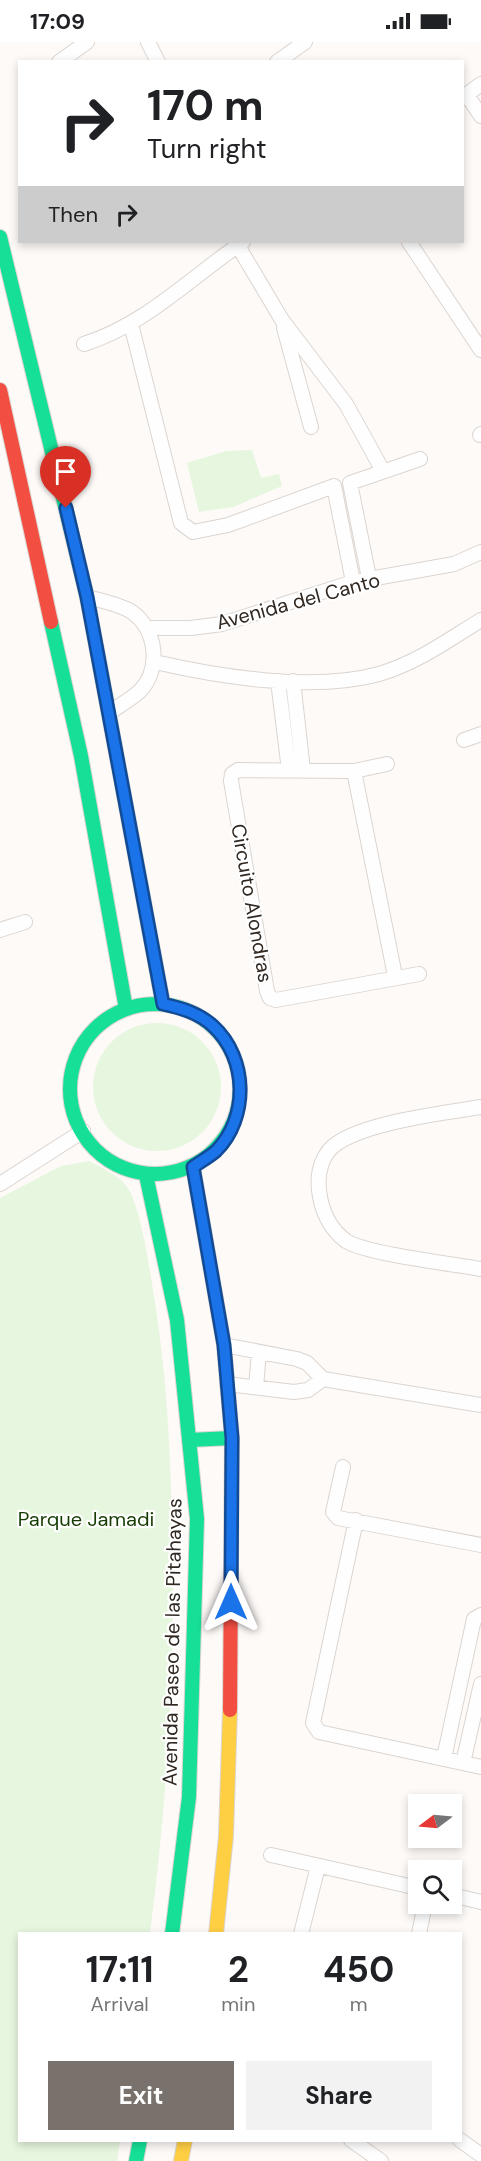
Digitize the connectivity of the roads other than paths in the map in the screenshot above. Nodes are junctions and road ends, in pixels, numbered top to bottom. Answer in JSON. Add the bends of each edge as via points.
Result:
{"nodes":[{"id":1,"x":87,"y":42,"type":"edge"},
{"id":2,"x":148,"y":42,"type":"edge"},
{"id":3,"x":305,"y":42,"type":"edge"},
{"id":4,"x":289,"y":47,"type":"edge"},
{"id":5,"x":62,"y":60,"type":"edge"},
{"id":6,"x":157,"y":60,"type":"edge"},
{"id":7,"x":279,"y":60,"type":"edge"},
{"id":8,"x":481,"y":84,"type":"edge"},
{"id":9,"x":464,"y":97,"type":"edge"},
{"id":10,"x":481,"y":116,"type":"edge"},
{"id":11,"x":0,"y":237,"type":"edge"},
{"id":12,"x":410,"y":243,"type":"edge"},
{"id":13,"x":241,"y":244,"type":"edge"},
{"id":14,"x":282,"y":320,"type":"junction"},
{"id":15,"x":131,"y":324,"type":"junction"},
{"id":16,"x":84,"y":344,"type":"dead end"},
{"id":17,"x":481,"y":350,"type":"edge"},
{"id":18,"x":0,"y":390,"type":"edge"},
{"id":19,"x":311,"y":427,"type":"dead end"},
{"id":20,"x":420,"y":459,"type":"dead end"},
{"id":21,"x":383,"y":471,"type":"junction"},
{"id":22,"x":481,"y":552,"type":"edge"},
{"id":23,"x":369,"y":578,"type":"junction"},
{"id":24,"x":353,"y":582,"type":"junction"},
{"id":25,"x":87,"y":597,"type":"junction"},
{"id":26,"x":481,"y":620,"type":"edge"},
{"id":27,"x":148,"y":628,"type":"junction"},
{"id":28,"x":155,"y":662,"type":"junction"},
{"id":29,"x":278,"y":681,"type":"junction"},
{"id":30,"x":293,"y":681,"type":"junction"},
{"id":31,"x":109,"y":713,"type":"junction"},
{"id":32,"x":481,"y":734,"type":"edge"},
{"id":33,"x":464,"y":740,"type":"dead end"},
{"id":34,"x":387,"y":764,"type":"dead end"},
{"id":35,"x":289,"y":770,"type":"junction"},
{"id":36,"x":303,"y":770,"type":"junction"},
{"id":37,"x":354,"y":771,"type":"junction"},
{"id":38,"x":25,"y":922,"type":"dead end"},
{"id":39,"x":0,"y":930,"type":"edge"},
{"id":40,"x":420,"y":974,"type":"dead end"},
{"id":41,"x":395,"y":976,"type":"junction"},
{"id":42,"x":163,"y":1004,"type":"junction"},
{"id":43,"x":126,"y":1009,"type":"junction"},
{"id":44,"x":481,"y":1107,"type":"edge"},
{"id":45,"x":83,"y":1131,"type":"junction"},
{"id":46,"x":193,"y":1167,"type":"junction"},
{"id":47,"x":146,"y":1175,"type":"junction"},
{"id":48,"x":0,"y":1184,"type":"edge"},
{"id":49,"x":481,"y":1269,"type":"edge"},
{"id":50,"x":224,"y":1345,"type":"junction"},
{"id":51,"x":258,"y":1352,"type":"junction"},
{"id":52,"x":323,"y":1379,"type":"junction"},
{"id":53,"x":226,"y":1384,"type":"junction"},
{"id":54,"x":256,"y":1388,"type":"junction"},
{"id":55,"x":481,"y":1405,"type":"edge"},
{"id":56,"x":232,"y":1438,"type":"junction"},
{"id":57,"x":190,"y":1440,"type":"junction"},
{"id":58,"x":343,"y":1467,"type":"dead end"},
{"id":59,"x":356,"y":1520,"type":"junction"},
{"id":60,"x":481,"y":1545,"type":"edge"},
{"id":61,"x":481,"y":1615,"type":"edge"},
{"id":62,"x":481,"y":1684,"type":"edge"},
{"id":63,"x":444,"y":1758,"type":"junction"},
{"id":64,"x":464,"y":1763,"type":"junction"},
{"id":65,"x":481,"y":1767,"type":"edge"},
{"id":66,"x":272,"y":1855,"type":"dead end"},
{"id":67,"x":318,"y":1866,"type":"junction"},
{"id":68,"x":408,"y":1886,"type":"edge"},
{"id":69,"x":462,"y":1897,"type":"edge"},
{"id":70,"x":481,"y":1902,"type":"edge"},
{"id":71,"x":423,"y":1914,"type":"edge"},
{"id":72,"x":172,"y":1932,"type":"edge"},
{"id":73,"x":216,"y":1932,"type":"edge"},
{"id":74,"x":301,"y":1932,"type":"edge"},
{"id":75,"x":419,"y":1932,"type":"edge"},
{"id":76,"x":462,"y":2141,"type":"edge"},
{"id":77,"x":140,"y":2142,"type":"edge"},
{"id":78,"x":185,"y":2142,"type":"edge"},
{"id":79,"x":354,"y":2142,"type":"edge"},
{"id":80,"x":481,"y":2155,"type":"edge"},
{"id":81,"x":136,"y":2161,"type":"edge"},
{"id":82,"x":181,"y":2161,"type":"edge"},
{"id":83,"x":381,"y":2161,"type":"edge"}],
"edges":[{"from":1,"to":5,"type":"street"},
{"from":2,"to":6,"type":"street"},
{"from":3,"to":4,"type":"street"},
{"from":4,"to":7,"type":"street"},
{"from":8,"to":9,"type":"street"},
{"from":9,"to":10,"type":"street"},
{"from":11,"to":25,"type":"street"},
{"from":12,"to":17,"type":"street"},
{"from":13,"to":14,"type":"street"},
{"from":13,"to":15,"type":"street"},
{"from":14,"to":19,"type":"street"},
{"from":14,"to":21,"type":"street","via":[[346,404]]},
{"from":15,"to":16,"type":"street"},
{"from":15,"to":24,"type":"street","via":[[181,523],[193,532],[228,525],[334,486]]},
{"from":18,"to":43,"type":"street","via":[[81,756]]},
{"from":20,"to":21,"type":"street"},
{"from":21,"to":23,"type":"street","via":[[351,483]]},
{"from":22,"to":23,"type":"street","name":"Avenida del Canto","via":[[431,570]]},
{"from":23,"to":24,"type":"street","name":"Avenida del Canto"},
{"from":24,"to":27,"type":"street","name":"Avenida del Canto","via":[[222,624]]},
{"from":25,"to":27,"type":"street","via":[[125,609]]},
{"from":25,"to":31,"type":"street"},
{"from":26,"to":30,"type":"street","via":[[419,658],[378,674]]},
{"from":27,"to":28,"type":"street"},
{"from":28,"to":29,"type":"street","via":[[206,674]]},
{"from":28,"to":31,"type":"street","via":[[139,692]]},
{"from":29,"to":30,"type":"street"},
{"from":29,"to":35,"type":"street"},
{"from":30,"to":36,"type":"street"},
{"from":31,"to":42,"type":"street"},
{"from":32,"to":33,"type":"street"},
{"from":34,"to":37,"type":"street","name":"Circuito Alondras"},
{"from":35,"to":36,"type":"street","name":"Circuito Alondras"},
{"from":35,"to":41,"type":"street","name":"Circuito Alondras","via":[[238,770],[231,781],[270,998],[276,1000]]},
{"from":36,"to":37,"type":"street","name":"Circuito Alondras"},
{"from":37,"to":41,"type":"street"},
{"from":38,"to":39,"type":"street"},
{"from":40,"to":41,"type":"street","name":"Circuito Alondras"},
{"from":42,"to":43,"type":"street","via":[[140,1004]]},
{"from":42,"to":46,"type":"street","via":[[190,1011],[213,1026],[230,1048],[240,1074],[240,1102],[232,1128],[216,1151]]},
{"from":43,"to":45,"type":"street","via":[[96,1026],[81,1047],[72,1071],[70,1097],[76,1122]]},
{"from":44,"to":49,"type":"street","via":[[379,1126],[338,1142],[326,1154],[318,1176],[320,1202],[331,1227],[347,1242]]},
{"from":45,"to":47,"type":"street","via":[[104,1158]]},
{"from":45,"to":48,"type":"street"},
{"from":46,"to":47,"type":"street","via":[[170,1174]]},
{"from":46,"to":50,"type":"street"},
{"from":47,"to":57,"type":"street","name":"Avenida Paseo de las Pitahayas","via":[[177,1320]]},
{"from":50,"to":51,"type":"street"},
{"from":50,"to":53,"type":"street"},
{"from":51,"to":52,"type":"street","via":[[307,1363]]},
{"from":51,"to":54,"type":"street"},
{"from":52,"to":54,"type":"street","via":[[302,1392]]},
{"from":52,"to":55,"type":"street"},
{"from":53,"to":54,"type":"street"},
{"from":53,"to":56,"type":"street"},
{"from":56,"to":57,"type":"street"},
{"from":56,"to":73,"type":"street","via":[[230,1756]]},
{"from":57,"to":72,"type":"street","name":"Avenida Paseo de las Pitahayas","via":[[197,1520],[189,1797]]},
{"from":58,"to":59,"type":"street","via":[[333,1512],[338,1518]]},
{"from":59,"to":60,"type":"street"},
{"from":59,"to":63,"type":"street","via":[[315,1728]]},
{"from":61,"to":63,"type":"street","via":[[474,1619]]},
{"from":62,"to":64,"type":"street"},
{"from":63,"to":64,"type":"street"},
{"from":64,"to":65,"type":"street"},
{"from":66,"to":67,"type":"street"},
{"from":67,"to":68,"type":"street"},
{"from":67,"to":74,"type":"street"},
{"from":69,"to":70,"type":"street"},
{"from":71,"to":75,"type":"street"},
{"from":76,"to":80,"type":"street"},
{"from":77,"to":81,"type":"street"},
{"from":78,"to":82,"type":"street"},
{"from":79,"to":83,"type":"street"}]}
